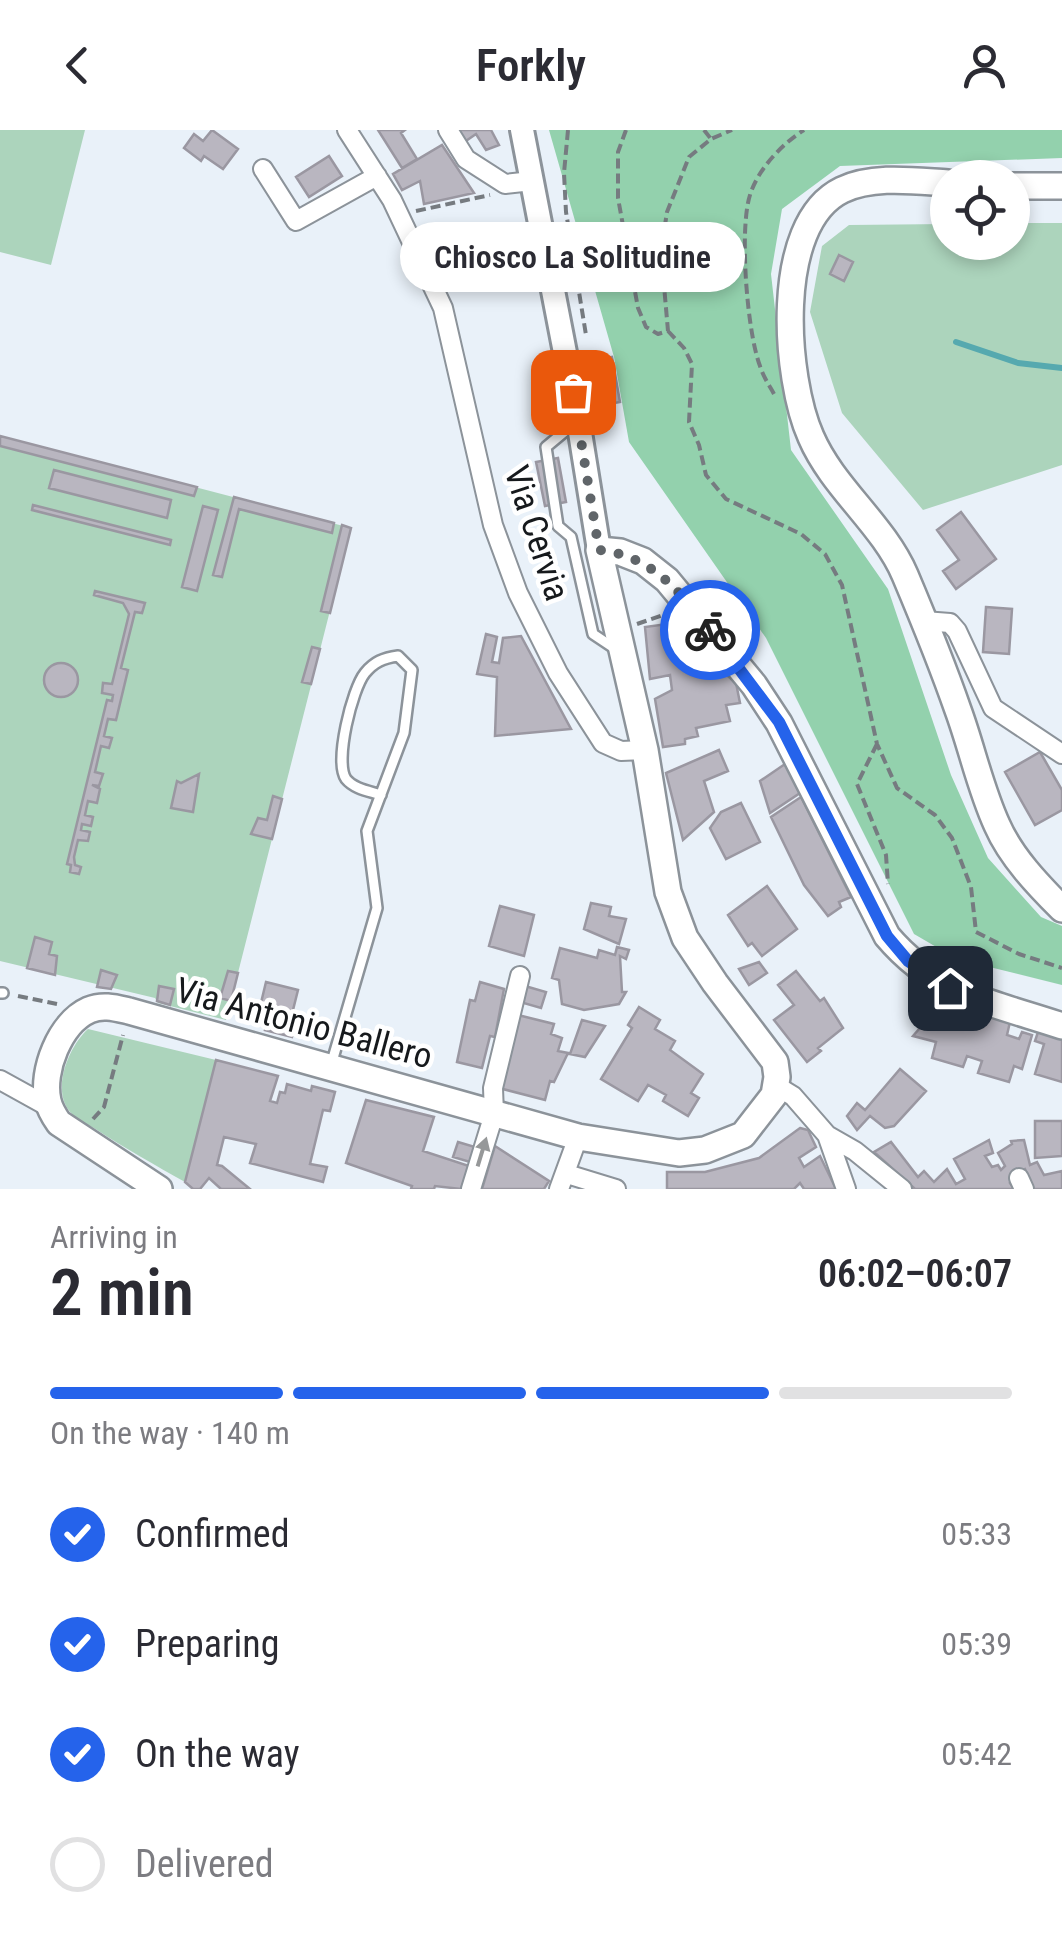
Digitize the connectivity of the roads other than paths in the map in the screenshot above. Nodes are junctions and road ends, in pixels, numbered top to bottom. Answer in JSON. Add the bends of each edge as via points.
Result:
{"nodes":[{"id":1,"x":347,"y":130,"type":"edge"},
{"id":2,"x":448,"y":130,"type":"edge"},
{"id":3,"x":522,"y":130,"type":"edge"},
{"id":4,"x":262,"y":169,"type":"dead end"},
{"id":5,"x":377,"y":176,"type":"junction"},
{"id":6,"x":532,"y":180,"type":"junction"},
{"id":7,"x":930,"y":183,"type":"edge"},
{"id":8,"x":1030,"y":186,"type":"edge"},
{"id":9,"x":1062,"y":186,"type":"edge"},
{"id":10,"x":578,"y":420,"type":"junction"},
{"id":11,"x":599,"y":550,"type":"junction"},
{"id":12,"x":924,"y":621,"type":"junction"},
{"id":13,"x":621,"y":643,"type":"junction"},
{"id":14,"x":645,"y":750,"type":"junction"},
{"id":15,"x":1062,"y":754,"type":"edge"},
{"id":16,"x":381,"y":795,"type":"junction"},
{"id":17,"x":1062,"y":909,"type":"edge"},
{"id":18,"x":520,"y":976,"type":"dead end"},
{"id":19,"x":1062,"y":1026,"type":"edge"},
{"id":20,"x":331,"y":1068,"type":"junction"},
{"id":21,"x":0,"y":1080,"type":"edge"},
{"id":22,"x":775,"y":1086,"type":"junction"},
{"id":23,"x":49,"y":1107,"type":"junction"},
{"id":24,"x":494,"y":1114,"type":"junction"},
{"id":25,"x":827,"y":1134,"type":"junction"},
{"id":26,"x":578,"y":1137,"type":"junction"},
{"id":27,"x":563,"y":1181,"type":"edge"},
{"id":28,"x":160,"y":1189,"type":"edge"},
{"id":29,"x":471,"y":1189,"type":"edge"},
{"id":30,"x":616,"y":1189,"type":"edge"},
{"id":31,"x":846,"y":1189,"type":"edge"},
{"id":32,"x":902,"y":1189,"type":"edge"}],
"edges":[{"from":1,"to":5,"type":"street","name":"Via Cervia"},
{"from":2,"to":6,"type":"street","via":[[466,159],[505,184]]},
{"from":3,"to":6,"type":"street"},
{"from":4,"to":5,"type":"street","via":[[296,222]]},
{"from":5,"to":14,"type":"street","name":"Via Cervia","via":[[443,308],[493,525],[518,593],[603,743]]},
{"from":6,"to":10,"type":"street"},
{"from":7,"to":12,"type":"main road","via":[[863,183],[840,190],[810,222],[793,265],[791,348],[811,438],[903,569]]},
{"from":8,"to":9,"type":"main road"},
{"from":10,"to":11,"type":"street"},
{"from":10,"to":13,"type":"lane","via":[[546,446],[558,526],[571,536],[593,634]]},
{"from":11,"to":13,"type":"main road"},
{"from":11,"to":19,"type":"main road","via":[[643,561],[691,606],[754,685],[887,936],[908,961],[950,988]]},
{"from":12,"to":15,"type":"street","via":[[950,623],[993,708]]},
{"from":12,"to":17,"type":"main road","via":[[999,830]]},
{"from":13,"to":14,"type":"main road"},
{"from":14,"to":22,"type":"main road","via":[[668,892],[685,938],[775,1062]]},
{"from":16,"to":16,"type":"lane","via":[[404,733],[412,670],[398,656],[380,658],[362,676],[342,763],[356,787]]},
{"from":16,"to":20,"type":"lane","via":[[367,831],[377,908]]},
{"from":18,"to":24,"type":"street","via":[[493,1088]]},
{"from":20,"to":23,"type":"main road","name":"Via Antonio Ballero","via":[[108,1006],[88,1010],[66,1028],[52,1059]]},
{"from":20,"to":24,"type":"main road","name":"Via Antonio Ballero"},
{"from":21,"to":23,"type":"street"},
{"from":22,"to":25,"type":"street","via":[[794,1096]]},
{"from":22,"to":26,"type":"main road","name":"Via Antonio Ballero","via":[[743,1135],[705,1150],[680,1153]]},
{"from":23,"to":28,"type":"main road","via":[[59,1122]]},
{"from":24,"to":26,"type":"main road","name":"Via Antonio Ballero"},
{"from":29,"to":24,"type":"street","one_way":true},
{"from":25,"to":31,"type":"street"},
{"from":25,"to":32,"type":"street"},
{"from":26,"to":27,"type":"street"},
{"from":27,"to":30,"type":"street"}]}
